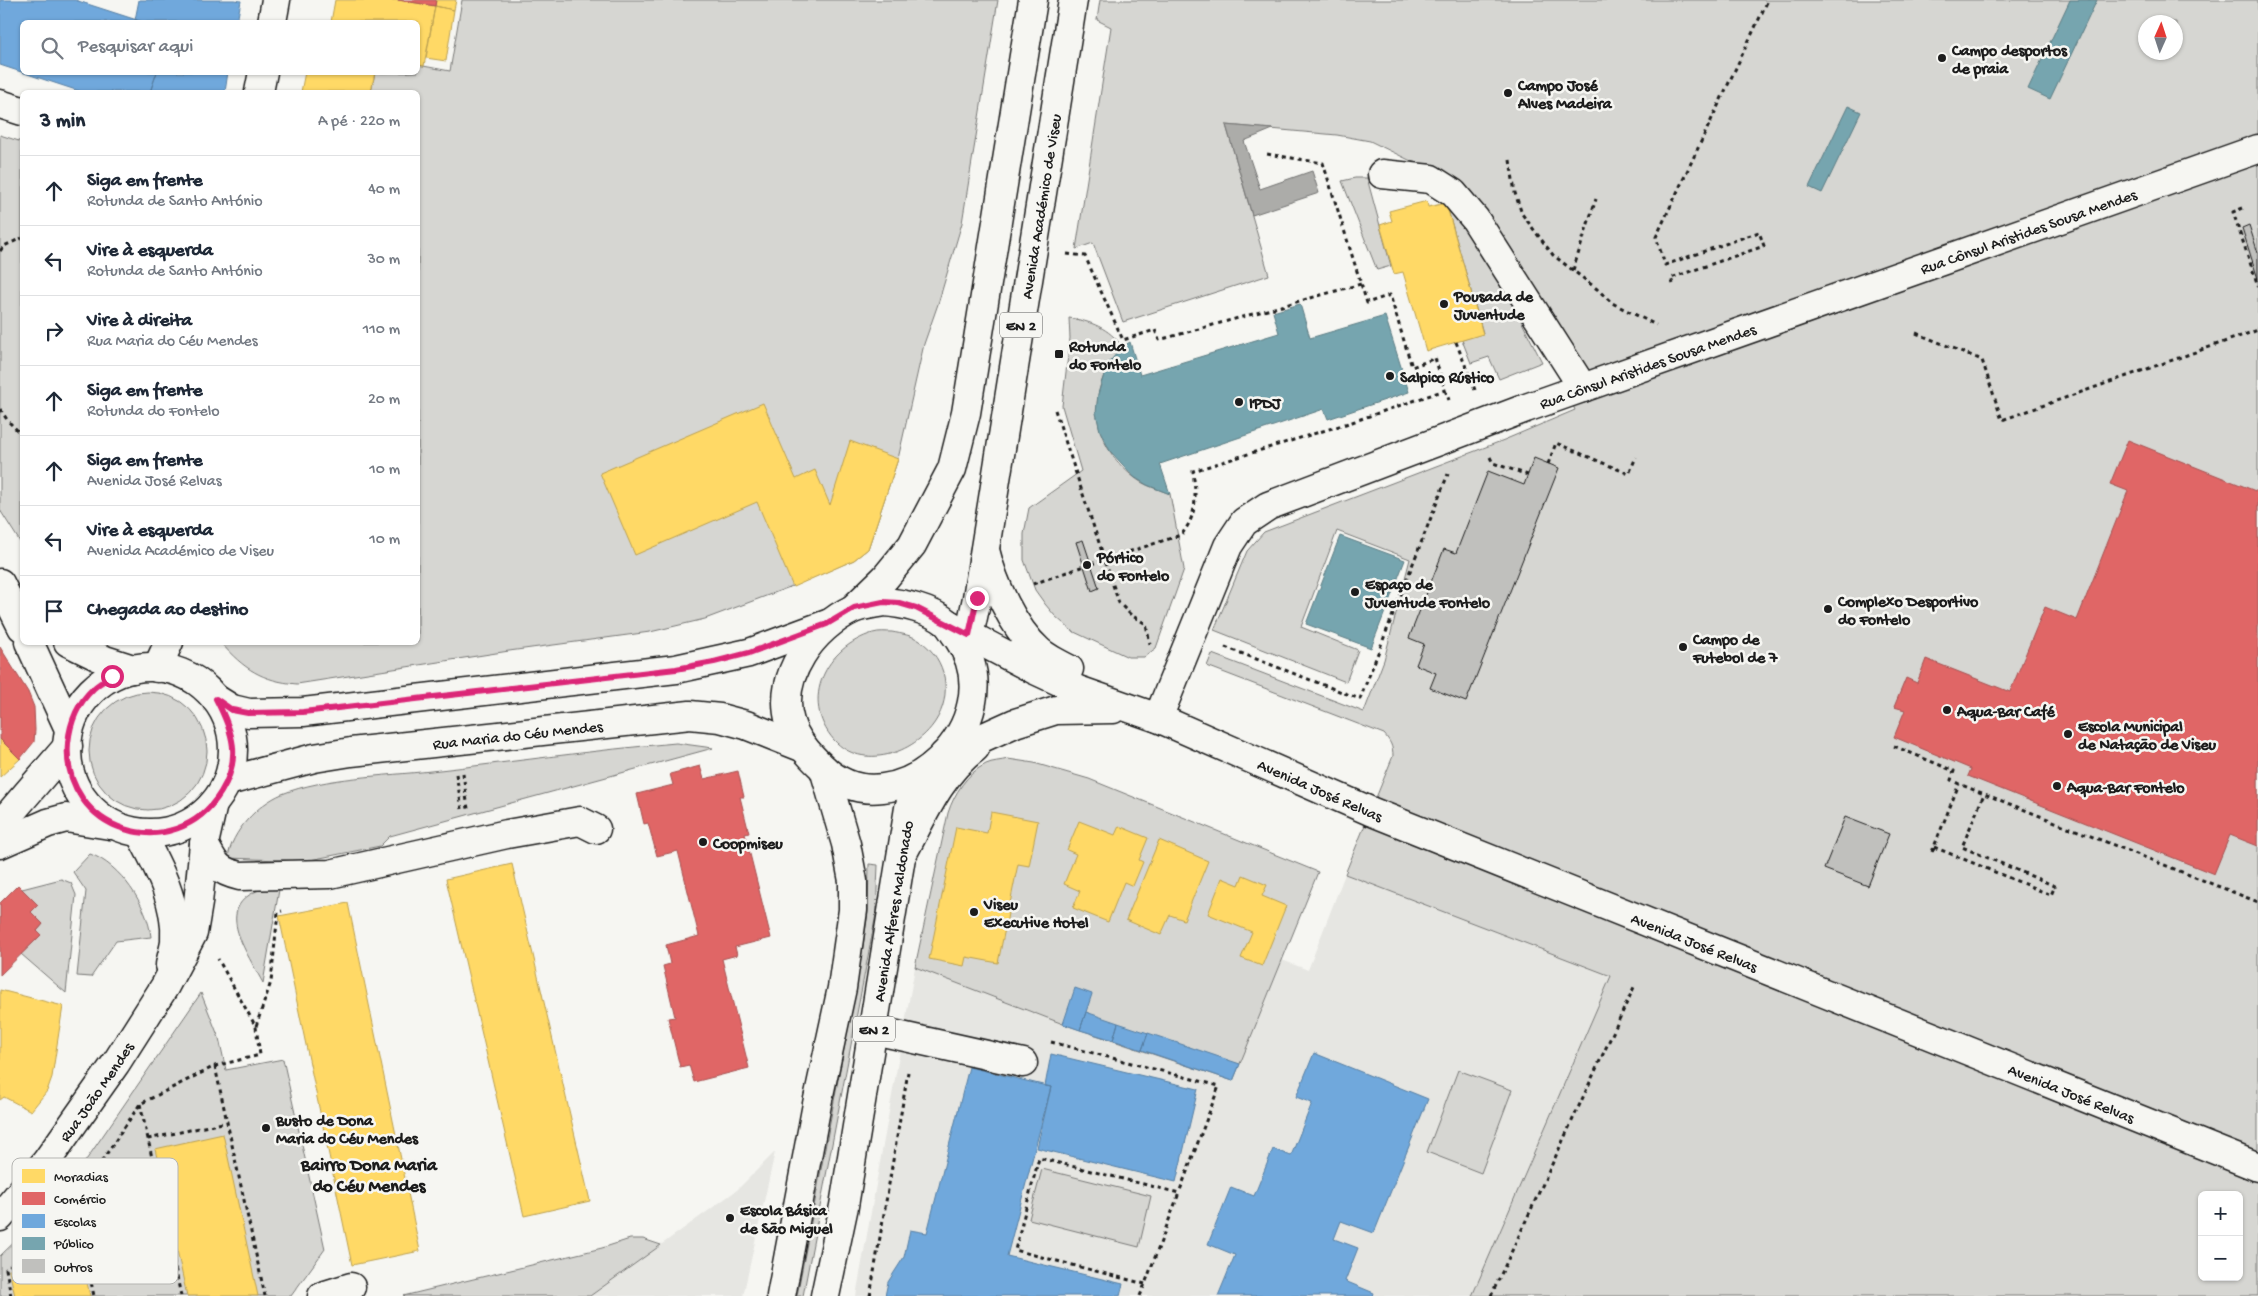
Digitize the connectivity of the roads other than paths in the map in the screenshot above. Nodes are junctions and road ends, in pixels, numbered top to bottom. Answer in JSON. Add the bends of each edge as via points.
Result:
{"nodes":[{"id":1,"x":276,"y":0,"type":"edge"},
{"id":2,"x":1033,"y":0,"type":"edge"},
{"id":3,"x":1073,"y":0,"type":"edge"},
{"id":4,"x":272,"y":20,"type":"edge"},
{"id":5,"x":262,"y":75,"type":"edge"},
{"id":6,"x":259,"y":90,"type":"edge"},
{"id":7,"x":0,"y":104,"type":"edge"},
{"id":8,"x":20,"y":110,"type":"edge"},
{"id":9,"x":2258,"y":149,"type":"edge"},
{"id":10,"x":1382,"y":174,"type":"dead end"},
{"id":11,"x":1583,"y":388,"type":"junction"},
{"id":12,"x":985,"y":550,"type":"junction"},
{"id":13,"x":10,"y":595,"type":"edge"},
{"id":14,"x":854,"y":608,"type":"junction"},
{"id":15,"x":20,"y":622,"type":"edge"},
{"id":16,"x":827,"y":624,"type":"junction"},
{"id":17,"x":960,"y":636,"type":"junction"},
{"id":18,"x":30,"y":645,"type":"edge"},
{"id":19,"x":74,"y":645,"type":"edge"},
{"id":20,"x":166,"y":645,"type":"edge"},
{"id":21,"x":145,"y":668,"type":"junction"},
{"id":22,"x":216,"y":699,"type":"junction"},
{"id":23,"x":1146,"y":714,"type":"junction"},
{"id":24,"x":994,"y":733,"type":"junction"},
{"id":25,"x":68,"y":737,"type":"junction"},
{"id":26,"x":804,"y":748,"type":"junction"},
{"id":27,"x":938,"y":761,"type":"junction"},
{"id":28,"x":824,"y":770,"type":"junction"},
{"id":29,"x":228,"y":781,"type":"junction"},
{"id":30,"x":214,"y":804,"type":"junction"},
{"id":31,"x":0,"y":825,"type":"edge"},
{"id":32,"x":114,"y":825,"type":"junction"},
{"id":33,"x":596,"y":830,"type":"dead end"},
{"id":34,"x":140,"y":833,"type":"junction"},
{"id":35,"x":0,"y":844,"type":"edge"},
{"id":36,"x":204,"y":844,"type":"junction"},
{"id":37,"x":901,"y":857,"type":"junction"},
{"id":38,"x":165,"y":986,"type":"junction"},
{"id":39,"x":874,"y":1030,"type":"junction"},
{"id":40,"x":1023,"y":1063,"type":"dead end"},
{"id":41,"x":49,"y":1158,"type":"edge"},
{"id":42,"x":2258,"y":1167,"type":"edge"},
{"id":43,"x":12,"y":1202,"type":"edge"},
{"id":44,"x":0,"y":1216,"type":"edge"},
{"id":45,"x":351,"y":1287,"type":"dead end"},
{"id":46,"x":322,"y":1296,"type":"edge"},
{"id":47,"x":781,"y":1296,"type":"edge"},
{"id":48,"x":825,"y":1296,"type":"edge"}],
"edges":[{"from":1,"to":4,"type":"main road"},
{"from":2,"to":14,"type":"main road","number":"EN 2","via":[[966,413],[952,469],[912,545]]},
{"from":3,"to":12,"type":"main road","name":"Avenida Académico de Viseu","number":"EN 2"},
{"from":5,"to":6,"type":"main road"},
{"from":7,"to":8,"type":"main road"},
{"from":9,"to":11,"type":"main road","name":"Rua Cônsul Aristides Sousa Mendes"},
{"from":10,"to":11,"type":"main road","via":[[1431,179],[1459,199]]},
{"from":11,"to":23,"type":"main road","name":"Rua Cônsul Aristides Sousa Mendes","via":[[1268,506],[1244,522],[1228,546],[1178,668]]},
{"from":12,"to":17,"type":"main road","name":"Avenida Académico de Viseu","number":"EN 2"},
{"from":12,"to":23,"type":"main road","name":"Avenida José Relvas","via":[[990,573],[1024,634],[1040,652]]},
{"from":13,"to":15,"type":"main road"},
{"from":14,"to":16,"type":"main road","number":"EN 2"},
{"from":14,"to":17,"type":"main road","number":"EN 2","via":[[883,602],[899,603],[916,608]]},
{"from":16,"to":22,"type":"main road","via":[[749,653],[676,669],[303,712],[248,713],[232,710]]},
{"from":16,"to":26,"type":"main road","number":"EN 2","via":[[798,661],[788,692],[790,722]]},
{"from":17,"to":23,"type":"main road","name":"Avenida José Relvas","via":[[1078,690]]},
{"from":17,"to":27,"type":"main road","number":"EN 2","via":[[974,676],[974,698],[957,741]]},
{"from":18,"to":25,"type":"main road"},
{"from":19,"to":21,"type":"main road","via":[[104,660]]},
{"from":20,"to":21,"type":"main road"},
{"from":21,"to":22,"type":"main road","via":[[180,673]]},
{"from":21,"to":25,"type":"main road","via":[[112,676],[93,689],[79,707]]},
{"from":22,"to":29,"type":"main road","via":[[233,738],[234,753]]},
{"from":23,"to":24,"type":"main road","name":"Avenida José Relvas","via":[[1056,710]]},
{"from":23,"to":42,"type":"main road","name":"Avenida José Relvas","via":[[1370,811]]},
{"from":24,"to":27,"type":"main road","name":"Avenida José Relvas"},
{"from":24,"to":37,"type":"main road","via":[[962,758],[948,775]]},
{"from":25,"to":31,"type":"main road"},
{"from":25,"to":32,"type":"main road","via":[[67,757],[74,785],[90,809]]},
{"from":26,"to":28,"type":"main road","number":"EN 2"},
{"from":26,"to":29,"type":"main road","name":"Rua Maria do Céu Mendes","via":[[746,725],[690,715],[351,752],[314,758]]},
{"from":27,"to":28,"type":"main road","number":"EN 2","via":[[892,787],[872,789],[839,780]]},
{"from":27,"to":37,"type":"main road","name":"Avenida Alferes Maldonado","number":"EN 2","via":[[916,787]]},
{"from":28,"to":47,"type":"main road","number":"EN 2","via":[[846,844],[853,882],[853,910],[842,988]]},
{"from":29,"to":30,"type":"main road"},
{"from":30,"to":34,"type":"main road","via":[[196,821],[181,828],[166,833]]},
{"from":30,"to":36,"type":"main road","name":"Rua João Mendes"},
{"from":32,"to":34,"type":"main road"},
{"from":32,"to":35,"type":"main road","via":[[66,818]]},
{"from":33,"to":36,"type":"main road","via":[[580,821],[330,874],[233,875],[216,865]]},
{"from":34,"to":38,"type":"main road","name":"Rua João Mendes","via":[[164,883],[173,912],[175,942]]},
{"from":36,"to":38,"type":"main road","name":"Rua João Mendes","via":[[194,933]]},
{"from":37,"to":39,"type":"main road","name":"Avenida Alferes Maldonado","number":"EN 2"},
{"from":38,"to":41,"type":"main road","name":"Rua João Mendes"},
{"from":39,"to":40,"type":"main road"},
{"from":39,"to":48,"type":"main road","name":"Avenida Alferes Maldonado","number":"EN 2"},
{"from":43,"to":44,"type":"main road","name":"Rua João Mendes"},
{"from":45,"to":46,"type":"main road"}]}
